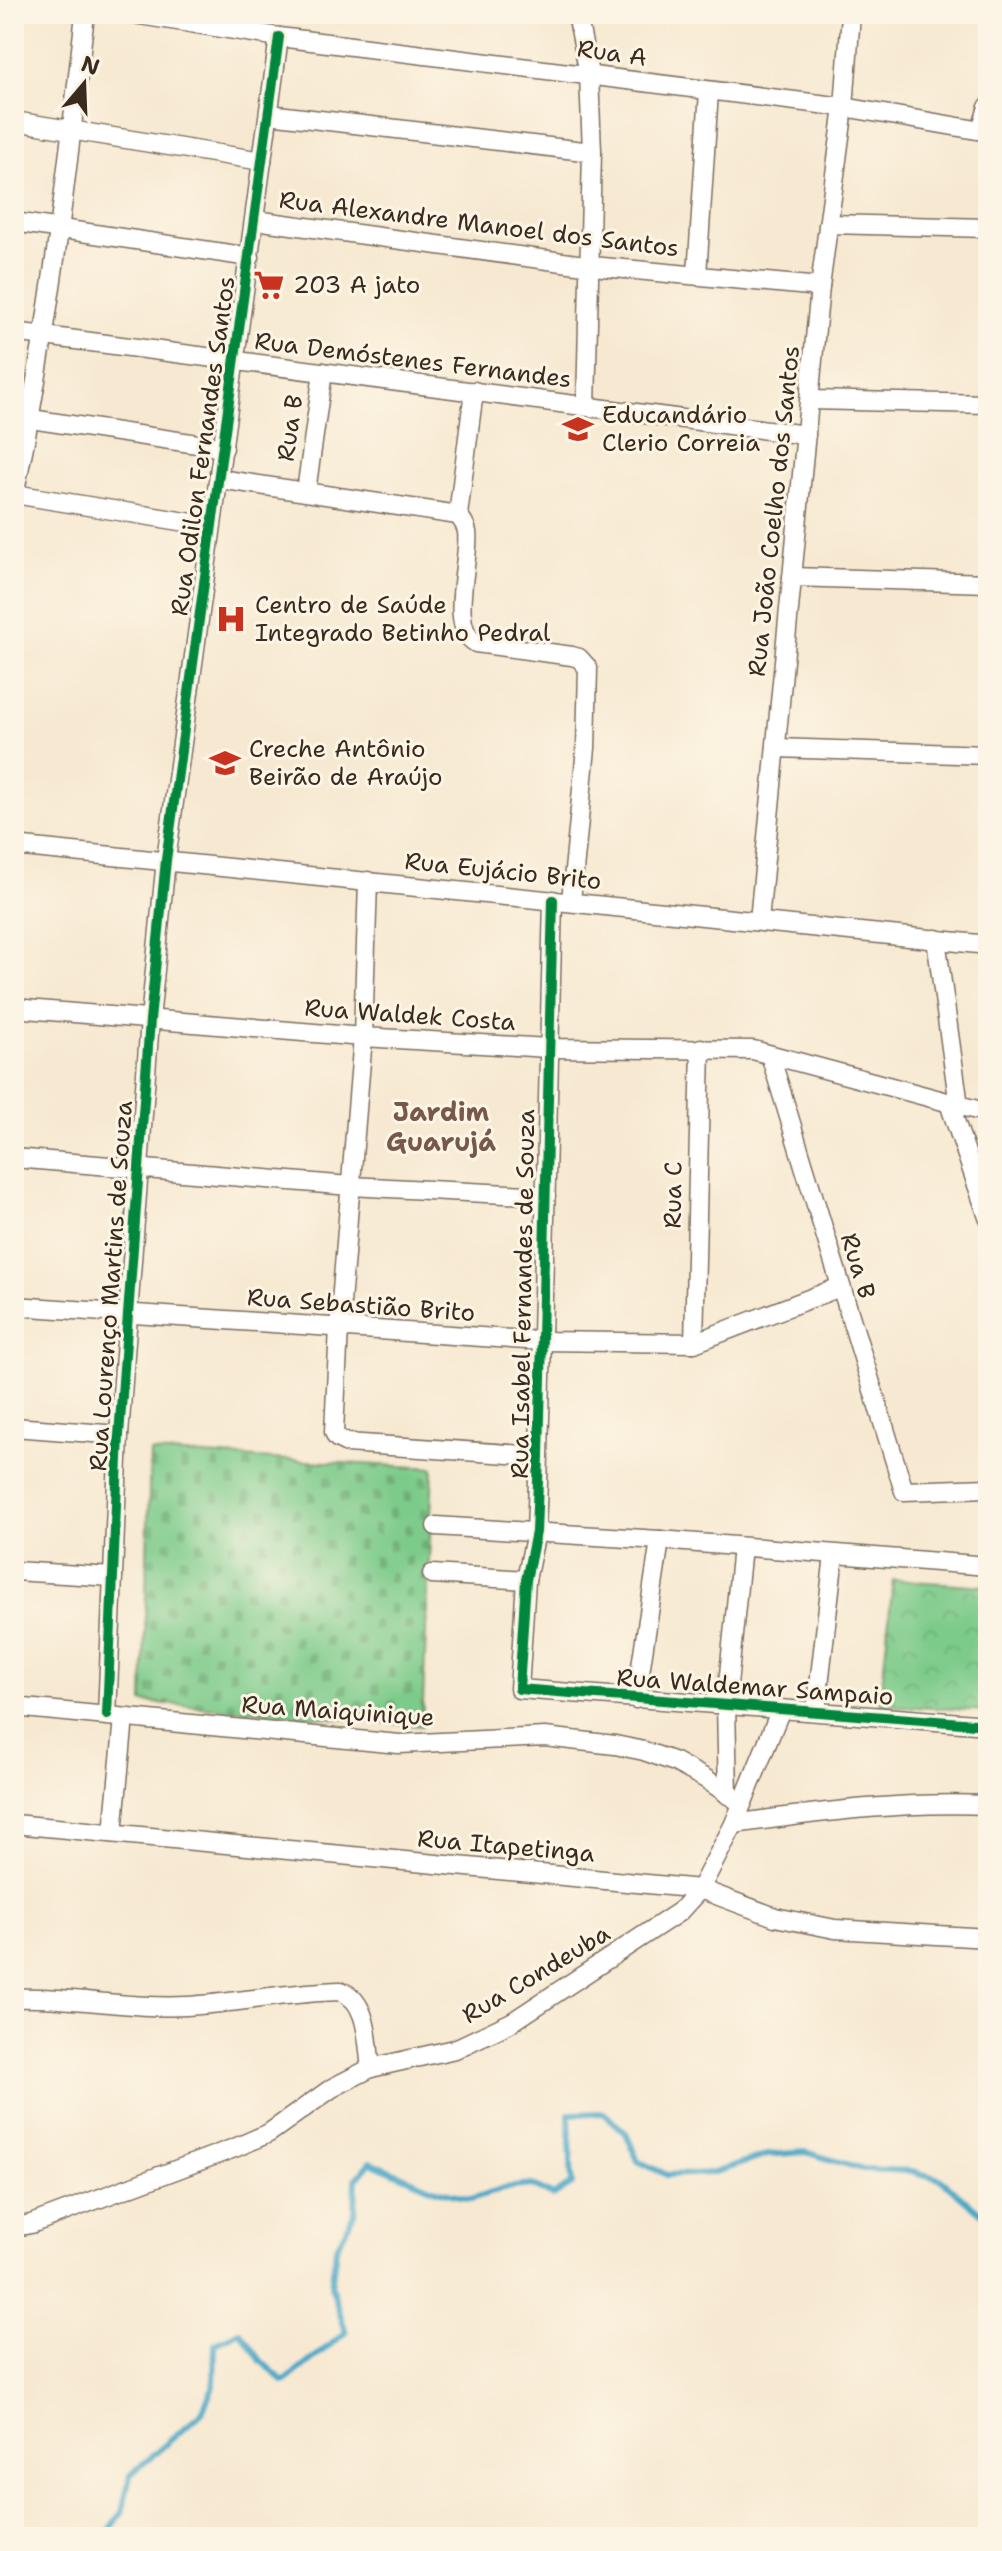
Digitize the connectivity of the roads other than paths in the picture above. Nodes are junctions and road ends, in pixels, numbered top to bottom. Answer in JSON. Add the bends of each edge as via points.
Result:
{"nodes":[{"id":1,"x":85,"y":14,"type":"edge"},
{"id":2,"x":133,"y":14,"type":"edge"},
{"id":3,"x":577,"y":14,"type":"edge"},
{"id":4,"x":851,"y":14,"type":"edge"},
{"id":5,"x":279,"y":37,"type":"junction"},
{"id":6,"x":589,"y":74,"type":"junction"},
{"id":7,"x":709,"y":91,"type":"junction"},
{"id":8,"x":844,"y":107,"type":"junction"},
{"id":9,"x":988,"y":107,"type":"edge"},
{"id":10,"x":269,"y":114,"type":"junction"},
{"id":11,"x":14,"y":121,"type":"edge"},
{"id":12,"x":984,"y":131,"type":"edge"},
{"id":13,"x":72,"y":132,"type":"junction"},
{"id":14,"x":592,"y":152,"type":"junction"},
{"id":15,"x":262,"y":161,"type":"junction"},
{"id":16,"x":255,"y":220,"type":"junction"},
{"id":17,"x":14,"y":222,"type":"edge"},
{"id":18,"x":828,"y":224,"type":"junction"},
{"id":19,"x":988,"y":228,"type":"edge"},
{"id":20,"x":58,"y":230,"type":"junction"},
{"id":21,"x":250,"y":257,"type":"junction"},
{"id":22,"x":592,"y":266,"type":"junction"},
{"id":23,"x":697,"y":275,"type":"junction"},
{"id":24,"x":820,"y":287,"type":"junction"},
{"id":25,"x":14,"y":332,"type":"edge"},
{"id":26,"x":44,"y":338,"type":"junction"},
{"id":27,"x":236,"y":362,"type":"junction"},
{"id":28,"x":323,"y":372,"type":"junction"},
{"id":29,"x":474,"y":391,"type":"junction"},
{"id":30,"x":810,"y":400,"type":"junction"},
{"id":31,"x":988,"y":404,"type":"edge"},
{"id":32,"x":586,"y":407,"type":"junction"},
{"id":33,"x":31,"y":419,"type":"junction"},
{"id":34,"x":806,"y":435,"type":"junction"},
{"id":35,"x":224,"y":448,"type":"junction"},
{"id":36,"x":219,"y":479,"type":"junction"},
{"id":37,"x":306,"y":491,"type":"junction"},
{"id":38,"x":14,"y":495,"type":"edge"},
{"id":39,"x":458,"y":515,"type":"junction"},
{"id":40,"x":211,"y":526,"type":"junction"},
{"id":41,"x":792,"y":577,"type":"junction"},
{"id":42,"x":988,"y":583,"type":"edge"},
{"id":43,"x":776,"y":748,"type":"junction"},
{"id":44,"x":988,"y":755,"type":"edge"},
{"id":45,"x":14,"y":846,"type":"edge"},
{"id":46,"x":166,"y":860,"type":"junction"},
{"id":47,"x":368,"y":881,"type":"junction"},
{"id":48,"x":562,"y":901,"type":"junction"},
{"id":49,"x":759,"y":921,"type":"junction"},
{"id":50,"x":936,"y":939,"type":"junction"},
{"id":51,"x":988,"y":945,"type":"edge"},
{"id":52,"x":14,"y":1008,"type":"edge"},
{"id":53,"x":150,"y":1020,"type":"junction"},
{"id":54,"x":363,"y":1037,"type":"junction"},
{"id":55,"x":548,"y":1048,"type":"junction"},
{"id":56,"x":701,"y":1048,"type":"junction"},
{"id":57,"x":770,"y":1055,"type":"junction"},
{"id":58,"x":954,"y":1105,"type":"junction"},
{"id":59,"x":988,"y":1113,"type":"edge"},
{"id":60,"x":14,"y":1158,"type":"edge"},
{"id":61,"x":139,"y":1168,"type":"junction"},
{"id":62,"x":350,"y":1186,"type":"junction"},
{"id":63,"x":546,"y":1196,"type":"junction"},
{"id":64,"x":988,"y":1217,"type":"edge"},
{"id":65,"x":840,"y":1287,"type":"junction"},
{"id":66,"x":14,"y":1306,"type":"edge"},
{"id":67,"x":127,"y":1315,"type":"junction"},
{"id":68,"x":339,"y":1327,"type":"junction"},
{"id":69,"x":542,"y":1341,"type":"junction"},
{"id":70,"x":694,"y":1343,"type":"junction"},
{"id":71,"x":14,"y":1427,"type":"edge"},
{"id":72,"x":119,"y":1435,"type":"junction"},
{"id":73,"x":539,"y":1456,"type":"junction"},
{"id":74,"x":988,"y":1488,"type":"edge"},
{"id":75,"x":436,"y":1526,"type":"dead end"},
{"id":76,"x":536,"y":1532,"type":"junction"},
{"id":77,"x":660,"y":1540,"type":"junction"},
{"id":78,"x":742,"y":1547,"type":"junction"},
{"id":79,"x":834,"y":1555,"type":"junction"},
{"id":80,"x":988,"y":1566,"type":"edge"},
{"id":81,"x":14,"y":1571,"type":"edge"},
{"id":82,"x":432,"y":1574,"type":"dead end"},
{"id":83,"x":113,"y":1577,"type":"junction"},
{"id":84,"x":526,"y":1580,"type":"junction"},
{"id":85,"x":519,"y":1689,"type":"joint"},
{"id":86,"x":636,"y":1699,"type":"junction"},
{"id":87,"x":726,"y":1704,"type":"junction"},
{"id":88,"x":14,"y":1707,"type":"edge"},
{"id":89,"x":781,"y":1709,"type":"junction"},
{"id":90,"x":816,"y":1711,"type":"junction"},
{"id":91,"x":115,"y":1716,"type":"junction"},
{"id":92,"x":988,"y":1725,"type":"edge"},
{"id":93,"x":734,"y":1799,"type":"junction"},
{"id":94,"x":988,"y":1805,"type":"edge"},
{"id":95,"x":14,"y":1824,"type":"edge"},
{"id":96,"x":734,"y":1824,"type":"junction"},
{"id":97,"x":113,"y":1833,"type":"junction"},
{"id":98,"x":700,"y":1889,"type":"junction"},
{"id":99,"x":988,"y":1938,"type":"edge"},
{"id":100,"x":14,"y":1998,"type":"edge"},
{"id":101,"x":371,"y":2068,"type":"junction"},
{"id":102,"x":23,"y":2224,"type":"edge"}],
"edges":[{"from":1,"to":13,"type":"street"},
{"from":2,"to":5,"type":"street","name":"Rua A"},
{"from":3,"to":6,"type":"street"},
{"from":4,"to":8,"type":"street"},
{"from":5,"to":6,"type":"street","name":"Rua A"},
{"from":5,"to":10,"type":"street","name":"Rua Odilon Fernandes Santos"},
{"from":6,"to":7,"type":"street","name":"Rua A"},
{"from":6,"to":14,"type":"street"},
{"from":7,"to":8,"type":"street","name":"Rua A"},
{"from":7,"to":23,"type":"street","name":"Rua Alexandre Manoel dos Santos"},
{"from":8,"to":12,"type":"street","name":"Rua A"},
{"from":8,"to":18,"type":"street","name":"Rua João Coelho dos Santos"},
{"from":9,"to":12,"type":"street"},
{"from":10,"to":14,"type":"street"},
{"from":10,"to":15,"type":"street","name":"Rua Odilon Fernandes Santos"},
{"from":11,"to":13,"type":"street"},
{"from":13,"to":15,"type":"street"},
{"from":13,"to":20,"type":"street"},
{"from":14,"to":22,"type":"street"},
{"from":15,"to":16,"type":"street","name":"Rua Odilon Fernandes Santos"},
{"from":16,"to":21,"type":"street","name":"Rua Odilon Fernandes Santos"},
{"from":16,"to":22,"type":"street","name":"Rua Alexandre Manoel dos Santos"},
{"from":17,"to":20,"type":"street"},
{"from":18,"to":19,"type":"street"},
{"from":18,"to":24,"type":"street","name":"Rua João Coelho dos Santos"},
{"from":20,"to":21,"type":"street"},
{"from":20,"to":26,"type":"street"},
{"from":21,"to":27,"type":"street","name":"Rua Odilon Fernandes Santos"},
{"from":22,"to":23,"type":"street","name":"Rua Alexandre Manoel dos Santos"},
{"from":22,"to":32,"type":"street"},
{"from":23,"to":24,"type":"street","name":"Rua Alexandre Manoel dos Santos"},
{"from":24,"to":30,"type":"street","name":"Rua João Coelho dos Santos"},
{"from":25,"to":26,"type":"street","name":"Rua Demóstenes Fernandes"},
{"from":26,"to":27,"type":"street","name":"Rua Demóstenes Fernandes"},
{"from":26,"to":33,"type":"street"},
{"from":27,"to":28,"type":"street","name":"Rua Demóstenes Fernandes"},
{"from":27,"to":35,"type":"street","name":"Rua Odilon Fernandes Santos"},
{"from":28,"to":29,"type":"street","name":"Rua Demóstenes Fernandes"},
{"from":28,"to":37,"type":"street","name":"Rua B"},
{"from":29,"to":32,"type":"street","name":"Rua Demóstenes Fernandes"},
{"from":29,"to":39,"type":"street"},
{"from":30,"to":31,"type":"street"},
{"from":30,"to":34,"type":"street","name":"Rua João Coelho dos Santos"},
{"from":32,"to":34,"type":"street","name":"Rua Demóstenes Fernandes"},
{"from":33,"to":35,"type":"street"},
{"from":33,"to":38,"type":"street"},
{"from":34,"to":41,"type":"street","name":"Rua João Coelho dos Santos"},
{"from":35,"to":36,"type":"street","name":"Rua Odilon Fernandes Santos"},
{"from":36,"to":37,"type":"street"},
{"from":36,"to":40,"type":"street","name":"Rua Odilon Fernandes Santos"},
{"from":37,"to":39,"type":"street"},
{"from":38,"to":40,"type":"street"},
{"from":39,"to":48,"type":"street","name":"Rua Isabel Fernandes de Souza","via":[[468,533],[463,624],[470,640],[572,656],[588,668],[586,748]]},
{"from":40,"to":46,"type":"street","name":"Rua Odilon Fernandes Santos"},
{"from":41,"to":42,"type":"street"},
{"from":41,"to":43,"type":"street","name":"Rua João Coelho dos Santos"},
{"from":43,"to":44,"type":"street"},
{"from":43,"to":49,"type":"street","name":"Rua João Coelho dos Santos"},
{"from":45,"to":46,"type":"street","name":"Rua Eujácio Brito"},
{"from":46,"to":47,"type":"street","name":"Rua Eujácio Brito"},
{"from":46,"to":53,"type":"street","name":"Rua Lourenço Martins de Souza"},
{"from":47,"to":48,"type":"street","name":"Rua Eujácio Brito"},
{"from":47,"to":54,"type":"street"},
{"from":48,"to":49,"type":"street","name":"Rua Eujácio Brito"},
{"from":48,"to":55,"type":"street","name":"Rua Isabel Fernandes de Souza"},
{"from":49,"to":50,"type":"street","name":"Rua Eujácio Brito"},
{"from":50,"to":51,"type":"street","name":"Rua Eujácio Brito"},
{"from":50,"to":58,"type":"street"},
{"from":52,"to":53,"type":"street","name":"Rua Waldek Costa"},
{"from":53,"to":54,"type":"street","name":"Rua Waldek Costa"},
{"from":53,"to":61,"type":"street","name":"Rua Lourenço Martins de Souza"},
{"from":54,"to":55,"type":"street","name":"Rua Waldek Costa"},
{"from":54,"to":62,"type":"street"},
{"from":55,"to":56,"type":"street","name":"Rua Waldek Costa"},
{"from":55,"to":63,"type":"street","name":"Rua Isabel Fernandes de Souza"},
{"from":56,"to":57,"type":"street","name":"Rua Waldek Costa"},
{"from":56,"to":70,"type":"street","name":"Rua C"},
{"from":57,"to":58,"type":"street","name":"Rua Waldek Costa"},
{"from":57,"to":65,"type":"street","name":"Rua B"},
{"from":58,"to":59,"type":"street","name":"Rua Waldek Costa"},
{"from":58,"to":64,"type":"street"},
{"from":60,"to":61,"type":"street"},
{"from":61,"to":62,"type":"street"},
{"from":61,"to":67,"type":"street","name":"Rua Lourenço Martins de Souza"},
{"from":62,"to":63,"type":"street"},
{"from":62,"to":68,"type":"street"},
{"from":63,"to":69,"type":"street","name":"Rua Isabel Fernandes de Souza"},
{"from":65,"to":70,"type":"street","name":"Rua Sebastião Brito"},
{"from":65,"to":74,"type":"street","name":"Rua B","via":[[904,1491]]},
{"from":66,"to":67,"type":"street","name":"Rua Sebastião Brito"},
{"from":67,"to":68,"type":"street","name":"Rua Sebastião Brito"},
{"from":67,"to":72,"type":"street","name":"Rua Lourenço Martins de Souza"},
{"from":68,"to":69,"type":"street","name":"Rua Sebastião Brito"},
{"from":68,"to":73,"type":"street","via":[[334,1432],[342,1441]]},
{"from":69,"to":70,"type":"street","name":"Rua Sebastião Brito"},
{"from":69,"to":73,"type":"street","name":"Rua Isabel Fernandes de Souza"},
{"from":71,"to":72,"type":"street"},
{"from":72,"to":83,"type":"street","name":"Rua Lourenço Martins de Souza"},
{"from":73,"to":76,"type":"street","name":"Rua Isabel Fernandes de Souza"},
{"from":75,"to":76,"type":"street"},
{"from":76,"to":77,"type":"street"},
{"from":76,"to":84,"type":"street","name":"Rua Isabel Fernandes de Souza"},
{"from":77,"to":78,"type":"street"},
{"from":77,"to":86,"type":"street"},
{"from":78,"to":79,"type":"street"},
{"from":78,"to":87,"type":"street"},
{"from":79,"to":80,"type":"street"},
{"from":79,"to":90,"type":"street"},
{"from":81,"to":83,"type":"street"},
{"from":82,"to":84,"type":"street"},
{"from":83,"to":91,"type":"street","name":"Rua Lourenço Martins de Souza"},
{"from":84,"to":85,"type":"street","name":"Rua Isabel Fernandes de Souza"},
{"from":85,"to":86,"type":"street","name":"Rua Waldemar Sampaio"},
{"from":86,"to":87,"type":"street","name":"Rua Waldemar Sampaio"},
{"from":87,"to":89,"type":"street","name":"Rua Waldemar Sampaio"},
{"from":87,"to":93,"type":"street"},
{"from":88,"to":91,"type":"street","name":"Rua Maiquinique"},
{"from":89,"to":90,"type":"street","name":"Rua Waldemar Sampaio"},
{"from":89,"to":93,"type":"street","name":"Rua Condeuba"},
{"from":90,"to":92,"type":"street","name":"Rua Waldemar Sampaio"},
{"from":91,"to":93,"type":"street","name":"Rua Maiquinique","via":[[399,1744],[545,1737],[615,1745],[675,1762]]},
{"from":91,"to":97,"type":"street","name":"Rua Lourenço Martins de Souza"},
{"from":93,"to":96,"type":"street","name":"Rua Condeuba"},
{"from":94,"to":96,"type":"street","via":[[834,1810]]},
{"from":95,"to":97,"type":"street","name":"Rua Itapetinga"},
{"from":96,"to":98,"type":"street","name":"Rua Condeuba"},
{"from":97,"to":98,"type":"street","name":"Rua Itapetinga"},
{"from":98,"to":99,"type":"street","name":"Rua Itapetinga","via":[[775,1917],[835,1929]]},
{"from":98,"to":101,"type":"street","name":"Rua Condeuba","via":[[679,1912],[512,2022],[455,2049]]},
{"from":100,"to":101,"type":"street","via":[[187,2006],[341,1991],[361,2009]]},
{"from":101,"to":102,"type":"street","name":"Rua Condeuba","via":[[332,2088],[269,2133]]}]}
